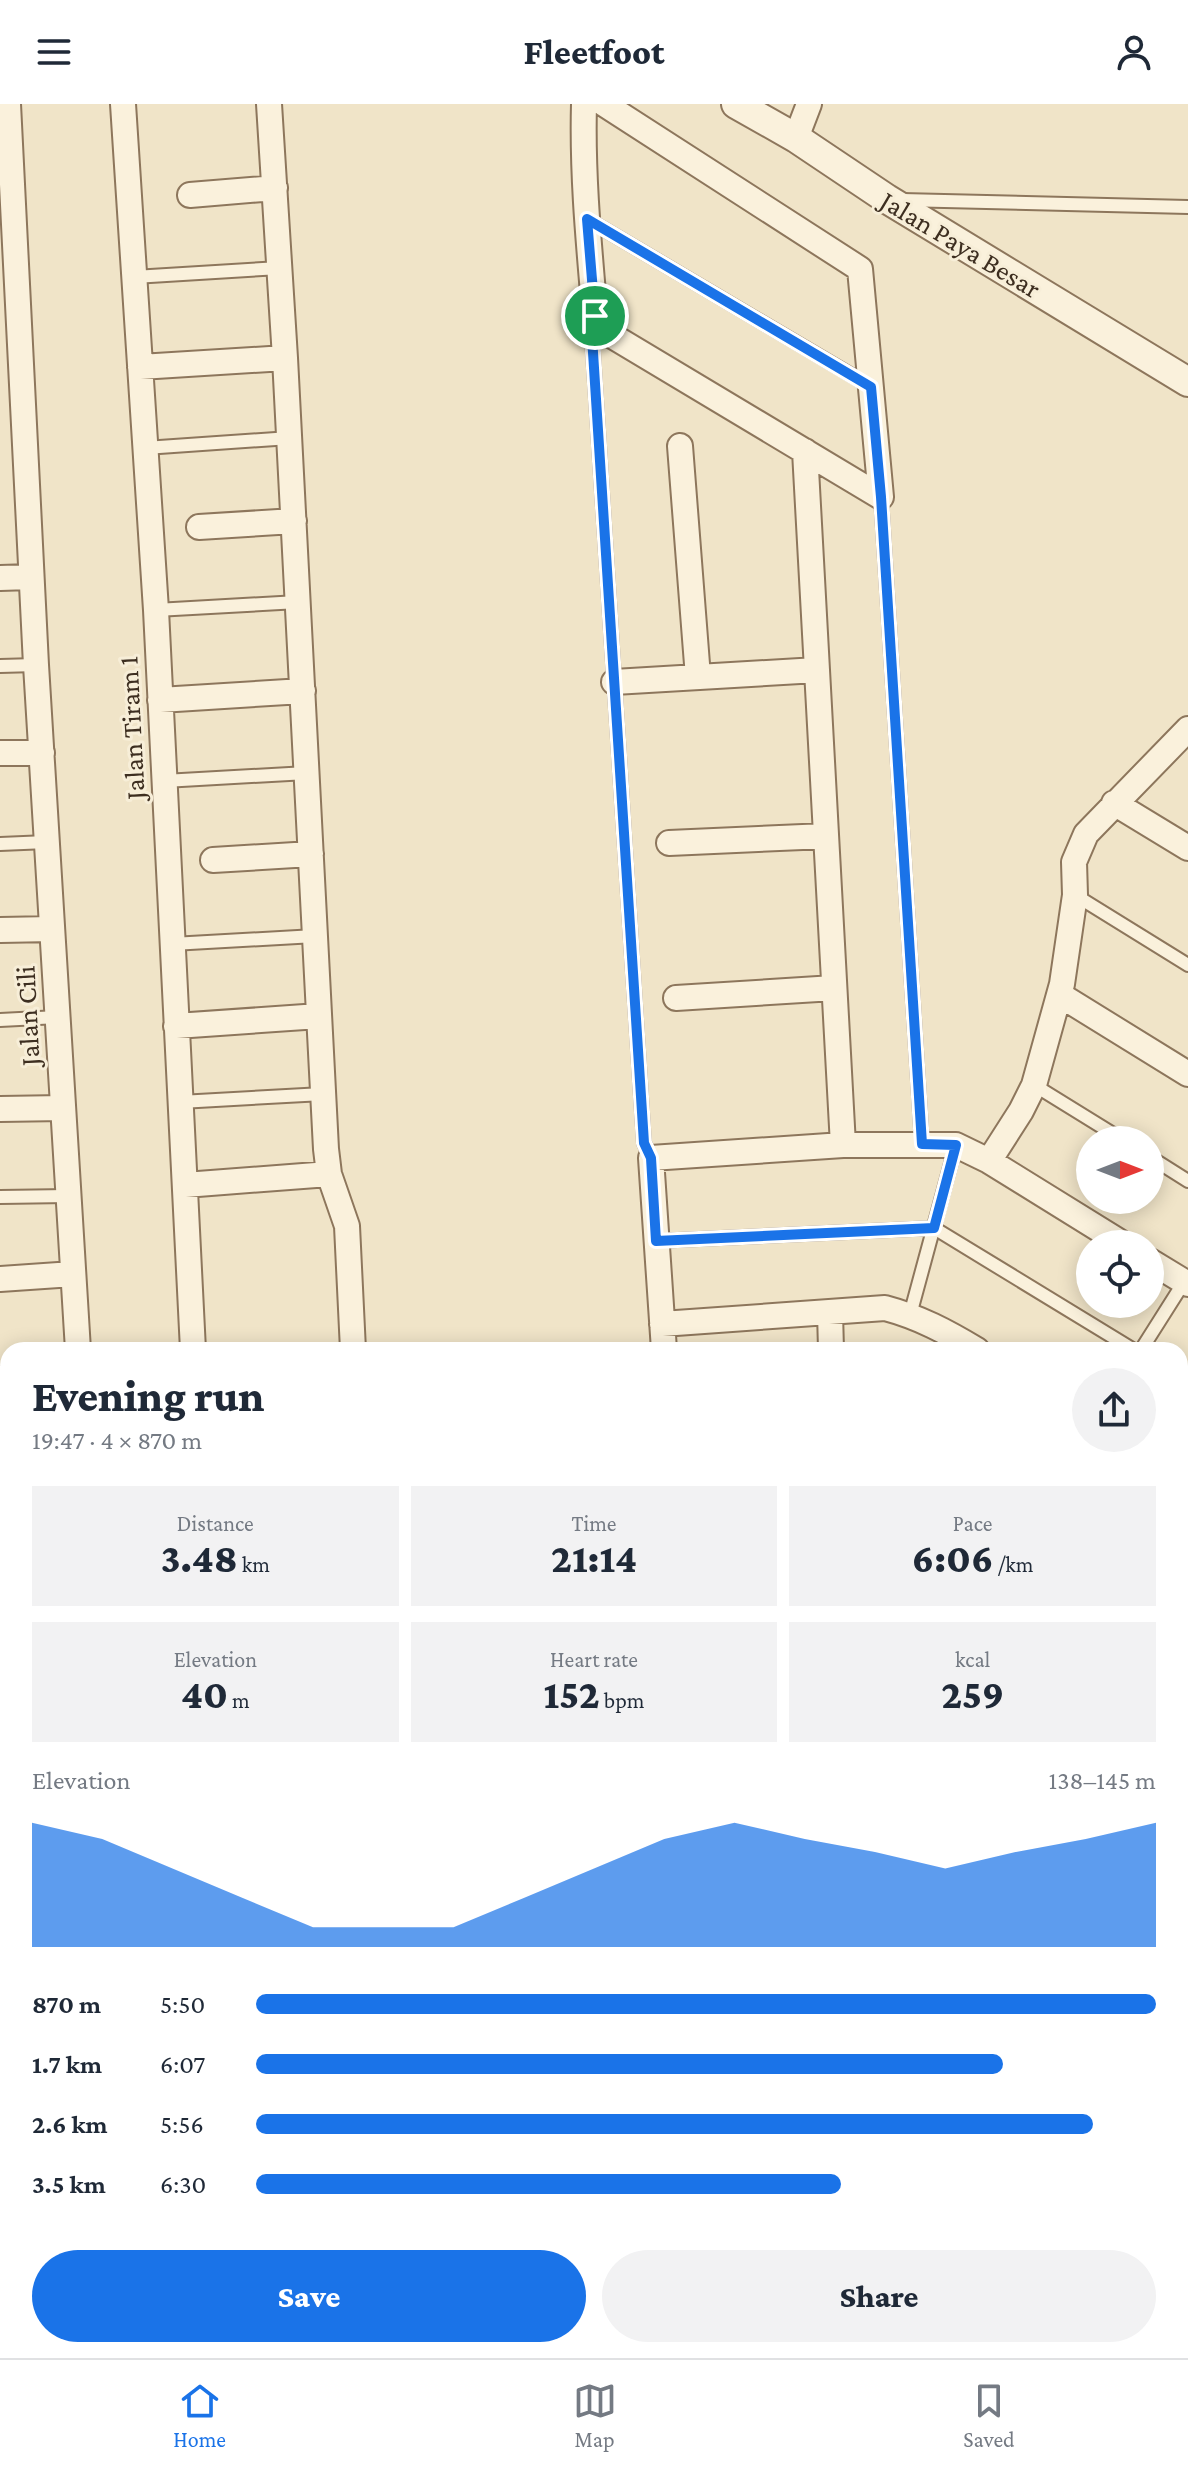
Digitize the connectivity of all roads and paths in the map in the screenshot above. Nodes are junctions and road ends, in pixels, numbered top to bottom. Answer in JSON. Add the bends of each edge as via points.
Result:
{"nodes":[{"id":1,"x":8,"y":104,"type":"edge"},
{"id":2,"x":123,"y":104,"type":"edge"},
{"id":3,"x":269,"y":104,"type":"edge"},
{"id":4,"x":584,"y":104,"type":"edge"},
{"id":5,"x":604,"y":104,"type":"edge"},
{"id":6,"x":736,"y":104,"type":"edge"},
{"id":7,"x":809,"y":104,"type":"edge"},
{"id":8,"x":796,"y":138,"type":"junction"},
{"id":9,"x":275,"y":188,"type":"junction"},
{"id":10,"x":190,"y":195,"type":"dead end"},
{"id":11,"x":887,"y":199,"type":"junction"},
{"id":12,"x":1188,"y":207,"type":"edge"},
{"id":13,"x":587,"y":219,"type":"junction"},
{"id":14,"x":280,"y":268,"type":"junction"},
{"id":15,"x":134,"y":277,"type":"junction"},
{"id":16,"x":599,"y":328,"type":"junction"},
{"id":17,"x":285,"y":358,"type":"junction"},
{"id":18,"x":140,"y":367,"type":"junction"},
{"id":19,"x":1188,"y":382,"type":"edge"},
{"id":20,"x":871,"y":387,"type":"junction"},
{"id":21,"x":290,"y":438,"type":"junction"},
{"id":22,"x":680,"y":446,"type":"dead end"},
{"id":23,"x":145,"y":448,"type":"junction"},
{"id":24,"x":805,"y":451,"type":"junction"},
{"id":25,"x":881,"y":497,"type":"junction"},
{"id":26,"x":294,"y":521,"type":"junction"},
{"id":27,"x":199,"y":527,"type":"dead end"},
{"id":28,"x":31,"y":577,"type":"junction"},
{"id":29,"x":0,"y":578,"type":"edge"},
{"id":30,"x":298,"y":602,"type":"junction"},
{"id":31,"x":156,"y":610,"type":"junction"},
{"id":32,"x":36,"y":665,"type":"junction"},
{"id":33,"x":0,"y":666,"type":"edge"},
{"id":34,"x":817,"y":670,"type":"junction"},
{"id":35,"x":698,"y":677,"type":"junction"},
{"id":36,"x":614,"y":682,"type":"junction"},
{"id":37,"x":303,"y":691,"type":"junction"},
{"id":38,"x":160,"y":700,"type":"junction"},
{"id":39,"x":1186,"y":735,"type":"edge"},
{"id":40,"x":0,"y":753,"type":"edge"},
{"id":41,"x":42,"y":753,"type":"junction"},
{"id":42,"x":307,"y":773,"type":"junction"},
{"id":43,"x":164,"y":781,"type":"junction"},
{"id":44,"x":1114,"y":803,"type":"junction"},
{"id":45,"x":826,"y":836,"type":"junction"},
{"id":46,"x":47,"y":842,"type":"junction"},
{"id":47,"x":669,"y":843,"type":"dead end"},
{"id":48,"x":0,"y":844,"type":"edge"},
{"id":49,"x":1188,"y":848,"type":"edge"},
{"id":50,"x":311,"y":854,"type":"junction"},
{"id":51,"x":213,"y":860,"type":"dead end"},
{"id":52,"x":1075,"y":895,"type":"junction"},
{"id":53,"x":52,"y":929,"type":"junction"},
{"id":54,"x":0,"y":930,"type":"edge"},
{"id":55,"x":315,"y":936,"type":"junction"},
{"id":56,"x":172,"y":944,"type":"junction"},
{"id":57,"x":1188,"y":965,"type":"edge"},
{"id":58,"x":834,"y":988,"type":"junction"},
{"id":59,"x":1060,"y":995,"type":"junction"},
{"id":60,"x":676,"y":998,"type":"dead end"},
{"id":61,"x":319,"y":1016,"type":"junction"},
{"id":62,"x":58,"y":1017,"type":"junction"},
{"id":63,"x":0,"y":1020,"type":"edge"},
{"id":64,"x":176,"y":1026,"type":"junction"},
{"id":65,"x":1188,"y":1074,"type":"edge"},
{"id":66,"x":1034,"y":1085,"type":"junction"},
{"id":67,"x":323,"y":1094,"type":"junction"},
{"id":68,"x":180,"y":1102,"type":"junction"},
{"id":69,"x":63,"y":1108,"type":"junction"},
{"id":70,"x":0,"y":1109,"type":"edge"},
{"id":71,"x":1100,"y":1126,"type":"edge"},
{"id":72,"x":922,"y":1144,"type":"junction"},
{"id":73,"x":843,"y":1145,"type":"junction"},
{"id":74,"x":956,"y":1145,"type":"junction"},
{"id":75,"x":651,"y":1158,"type":"junction"},
{"id":76,"x":989,"y":1161,"type":"junction"},
{"id":77,"x":1164,"y":1166,"type":"edge"},
{"id":78,"x":329,"y":1174,"type":"junction"},
{"id":79,"x":1188,"y":1181,"type":"edge"},
{"id":80,"x":185,"y":1185,"type":"junction"},
{"id":81,"x":68,"y":1196,"type":"junction"},
{"id":82,"x":0,"y":1197,"type":"edge"},
{"id":83,"x":934,"y":1228,"type":"junction"},
{"id":84,"x":1100,"y":1230,"type":"edge"},
{"id":85,"x":656,"y":1241,"type":"junction"},
{"id":86,"x":1164,"y":1270,"type":"edge"},
{"id":87,"x":73,"y":1274,"type":"junction"},
{"id":88,"x":0,"y":1279,"type":"edge"},
{"id":89,"x":1186,"y":1283,"type":"edge"},
{"id":90,"x":830,"y":1312,"type":"junction"},
{"id":91,"x":910,"y":1315,"type":"junction"},
{"id":92,"x":662,"y":1324,"type":"junction"},
{"id":93,"x":77,"y":1342,"type":"edge"},
{"id":94,"x":193,"y":1342,"type":"edge"},
{"id":95,"x":353,"y":1342,"type":"edge"},
{"id":96,"x":663,"y":1342,"type":"edge"},
{"id":97,"x":831,"y":1342,"type":"edge"},
{"id":98,"x":964,"y":1342,"type":"edge"},
{"id":99,"x":1121,"y":1342,"type":"edge"},
{"id":100,"x":1146,"y":1342,"type":"edge"}],
"edges":[{"from":1,"to":28,"type":"street","name":"Jalan Cili"},
{"from":2,"to":15,"type":"street","name":"Jalan Tiram 1"},
{"from":3,"to":9,"type":"street"},
{"from":4,"to":13,"type":"street"},
{"from":5,"to":20,"type":"street","via":[[860,269]]},
{"from":6,"to":8,"type":"street","name":"Jalan Paya Besar"},
{"from":7,"to":8,"type":"street"},
{"from":8,"to":11,"type":"street","name":"Jalan Paya Besar"},
{"from":9,"to":10,"type":"street"},
{"from":9,"to":14,"type":"street"},
{"from":11,"to":12,"type":"lane"},
{"from":11,"to":19,"type":"street","name":"Jalan Paya Besar"},
{"from":13,"to":16,"type":"street"},
{"from":13,"to":20,"type":"lane"},
{"from":14,"to":15,"type":"lane"},
{"from":14,"to":17,"type":"street"},
{"from":15,"to":18,"type":"street","name":"Jalan Tiram 1"},
{"from":16,"to":24,"type":"street"},
{"from":16,"to":36,"type":"lane","via":[[592,337]]},
{"from":17,"to":18,"type":"street"},
{"from":17,"to":21,"type":"street"},
{"from":18,"to":23,"type":"street","name":"Jalan Tiram 1"},
{"from":20,"to":25,"type":"street"},
{"from":21,"to":23,"type":"lane"},
{"from":21,"to":26,"type":"street"},
{"from":22,"to":35,"type":"street"},
{"from":23,"to":31,"type":"street","name":"Jalan Tiram 1"},
{"from":24,"to":25,"type":"street"},
{"from":24,"to":34,"type":"street"},
{"from":25,"to":72,"type":"lane"},
{"from":26,"to":27,"type":"street"},
{"from":26,"to":30,"type":"street"},
{"from":28,"to":29,"type":"street"},
{"from":28,"to":32,"type":"street","name":"Jalan Cili"},
{"from":30,"to":31,"type":"lane"},
{"from":30,"to":37,"type":"street"},
{"from":31,"to":38,"type":"street","name":"Jalan Tiram 1"},
{"from":32,"to":33,"type":"lane"},
{"from":32,"to":41,"type":"street","name":"Jalan Cili"},
{"from":34,"to":35,"type":"street"},
{"from":34,"to":45,"type":"street"},
{"from":35,"to":36,"type":"street"},
{"from":36,"to":75,"type":"lane","via":[[644,1143]]},
{"from":37,"to":38,"type":"street"},
{"from":37,"to":42,"type":"street"},
{"from":38,"to":43,"type":"street","name":"Jalan Tiram 1"},
{"from":39,"to":44,"type":"street"},
{"from":40,"to":41,"type":"street"},
{"from":41,"to":46,"type":"street","name":"Jalan Cili"},
{"from":42,"to":43,"type":"lane"},
{"from":42,"to":50,"type":"street"},
{"from":43,"to":56,"type":"street","name":"Jalan Tiram 1"},
{"from":44,"to":49,"type":"street"},
{"from":44,"to":52,"type":"street","via":[[1086,834],[1074,862]]},
{"from":45,"to":47,"type":"street"},
{"from":45,"to":58,"type":"street"},
{"from":46,"to":48,"type":"lane"},
{"from":46,"to":53,"type":"street","name":"Jalan Cili"},
{"from":50,"to":51,"type":"street"},
{"from":50,"to":55,"type":"street"},
{"from":52,"to":57,"type":"lane"},
{"from":52,"to":59,"type":"street"},
{"from":53,"to":54,"type":"street"},
{"from":53,"to":62,"type":"street","name":"Jalan Cili"},
{"from":55,"to":56,"type":"lane"},
{"from":55,"to":61,"type":"street"},
{"from":56,"to":64,"type":"street","name":"Jalan Tiram 1"},
{"from":58,"to":60,"type":"street"},
{"from":58,"to":73,"type":"street"},
{"from":59,"to":65,"type":"street"},
{"from":59,"to":66,"type":"street"},
{"from":61,"to":64,"type":"street"},
{"from":61,"to":67,"type":"street"},
{"from":62,"to":63,"type":"lane"},
{"from":62,"to":69,"type":"street","name":"Jalan Cili"},
{"from":64,"to":68,"type":"street","name":"Jalan Tiram 1"},
{"from":66,"to":71,"type":"lane"},
{"from":66,"to":76,"type":"street"},
{"from":67,"to":68,"type":"lane"},
{"from":67,"to":78,"type":"street"},
{"from":68,"to":80,"type":"street","name":"Jalan Tiram 1"},
{"from":69,"to":70,"type":"street"},
{"from":69,"to":81,"type":"street","name":"Jalan Cili"},
{"from":72,"to":73,"type":"street"},
{"from":72,"to":74,"type":"street"},
{"from":73,"to":75,"type":"street"},
{"from":74,"to":76,"type":"street"},
{"from":74,"to":83,"type":"lane"},
{"from":75,"to":85,"type":"street"},
{"from":76,"to":84,"type":"street"},
{"from":77,"to":79,"type":"lane"},
{"from":78,"to":80,"type":"street"},
{"from":78,"to":95,"type":"street","via":[[347,1226]]},
{"from":80,"to":94,"type":"street","name":"Jalan Tiram 1"},
{"from":81,"to":82,"type":"lane"},
{"from":81,"to":87,"type":"street","name":"Jalan Cili"},
{"from":83,"to":85,"type":"lane"},
{"from":83,"to":91,"type":"lane"},
{"from":83,"to":99,"type":"lane"},
{"from":85,"to":92,"type":"street"},
{"from":86,"to":89,"type":"street"},
{"from":87,"to":88,"type":"street"},
{"from":87,"to":93,"type":"street","name":"Jalan Cili"},
{"from":89,"to":100,"type":"lane"},
{"from":90,"to":91,"type":"street","via":[[885,1308]]},
{"from":90,"to":92,"type":"street"},
{"from":90,"to":97,"type":"street"},
{"from":91,"to":98,"type":"street"},
{"from":92,"to":96,"type":"street"}]}
